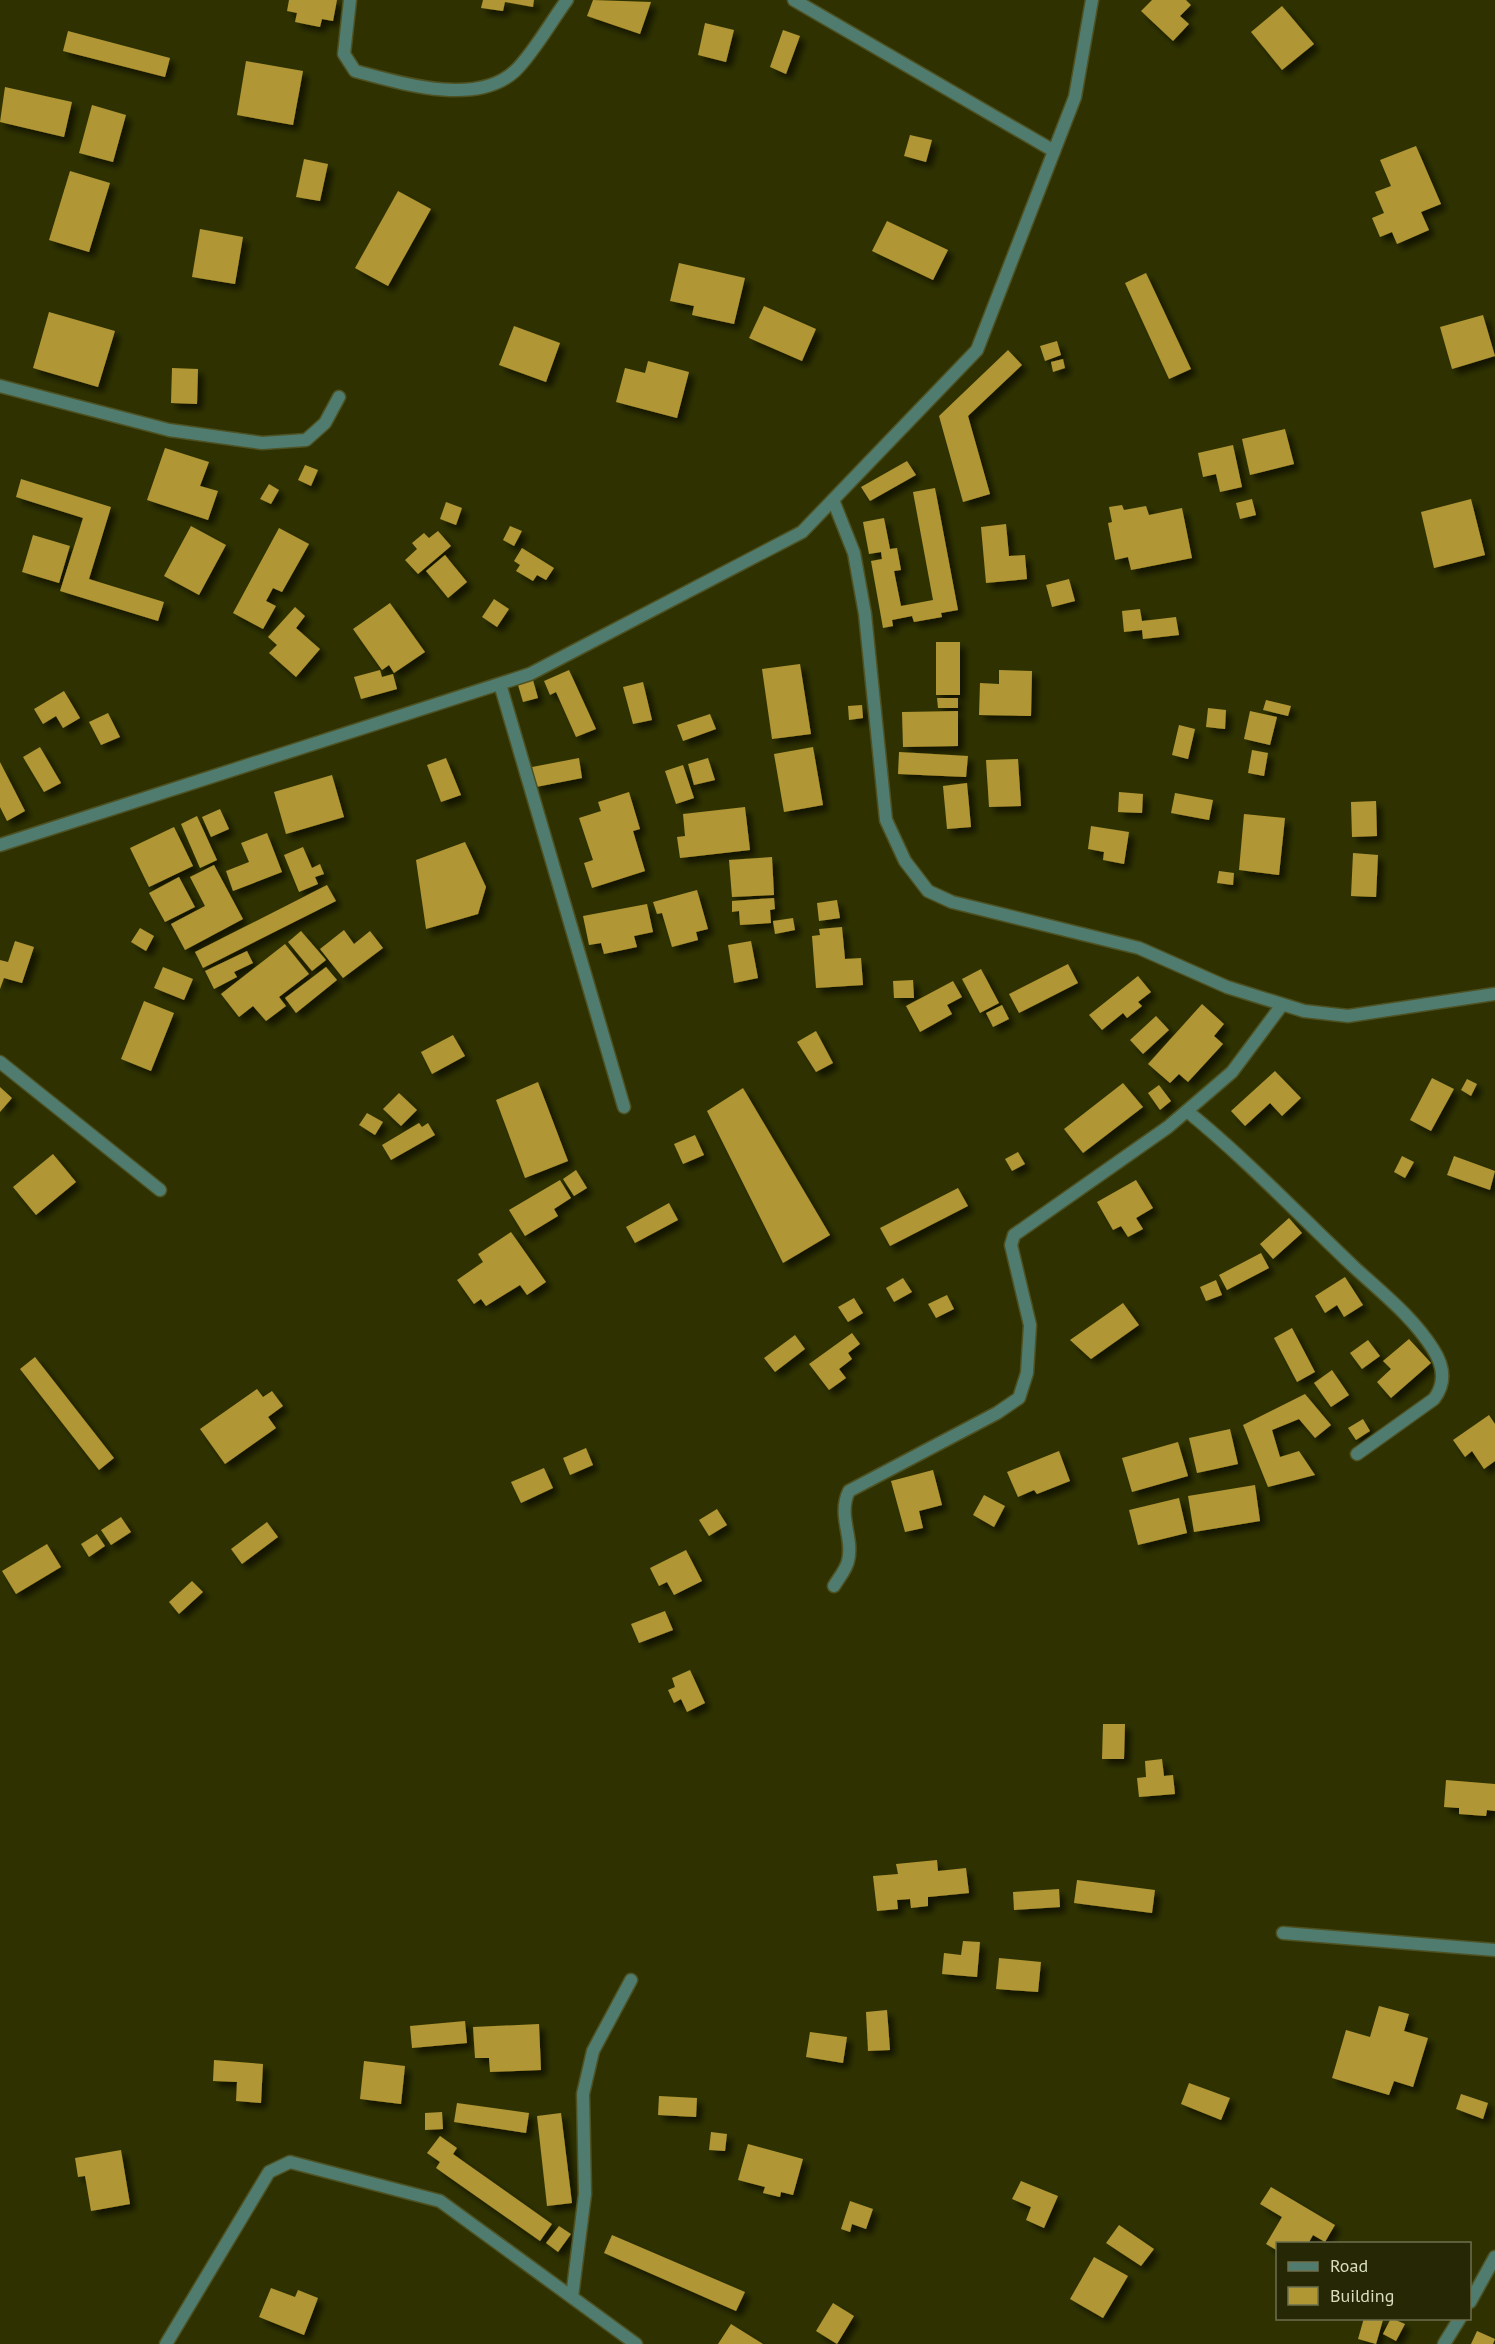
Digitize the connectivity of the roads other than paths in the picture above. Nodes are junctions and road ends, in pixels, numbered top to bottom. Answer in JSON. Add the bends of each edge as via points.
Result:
{"nodes":[{"id":1,"x":350,"y":0,"type":"edge"},
{"id":2,"x":567,"y":0,"type":"edge"},
{"id":3,"x":794,"y":0,"type":"edge"},
{"id":4,"x":1092,"y":0,"type":"edge"},
{"id":5,"x":1054,"y":151,"type":"junction"},
{"id":6,"x":0,"y":387,"type":"edge"},
{"id":7,"x":339,"y":397,"type":"dead end"},
{"id":8,"x":832,"y":500,"type":"junction"},
{"id":9,"x":500,"y":684,"type":"junction"},
{"id":10,"x":0,"y":845,"type":"edge"},
{"id":11,"x":1495,"y":994,"type":"edge"},
{"id":12,"x":1282,"y":1005,"type":"junction"},
{"id":13,"x":0,"y":1062,"type":"edge"},
{"id":14,"x":624,"y":1107,"type":"dead end"},
{"id":15,"x":1186,"y":1111,"type":"junction"},
{"id":16,"x":159,"y":1191,"type":"dead end"},
{"id":17,"x":1357,"y":1454,"type":"dead end"},
{"id":18,"x":834,"y":1586,"type":"dead end"},
{"id":19,"x":1283,"y":1933,"type":"dead end"},
{"id":20,"x":1495,"y":1950,"type":"edge"},
{"id":21,"x":631,"y":1980,"type":"dead end"},
{"id":22,"x":1495,"y":2257,"type":"edge"},
{"id":23,"x":572,"y":2297,"type":"junction"},
{"id":24,"x":1471,"y":2300,"type":"edge"},
{"id":25,"x":1459,"y":2320,"type":"edge"},
{"id":26,"x":166,"y":2344,"type":"edge"},
{"id":27,"x":636,"y":2344,"type":"edge"},
{"id":28,"x":1444,"y":2344,"type":"edge"}],
"edges":[{"from":1,"to":2,"type":"street","via":[[344,54],[355,71],[420,88],[478,90],[514,72]]},
{"from":3,"to":5,"type":"street"},
{"from":4,"to":5,"type":"street","via":[[1075,97]]},
{"from":5,"to":8,"type":"street","via":[[977,350]]},
{"from":6,"to":7,"type":"street","via":[[169,430],[262,443],[306,440],[325,423]]},
{"from":8,"to":9,"type":"street","via":[[802,532],[530,674]]},
{"from":8,"to":12,"type":"street","via":[[856,563],[865,614],[886,820],[905,861],[928,891],[952,902],[1139,948],[1227,987]]},
{"from":9,"to":10,"type":"street"},
{"from":9,"to":14,"type":"street"},
{"from":11,"to":12,"type":"street","via":[[1348,1016]]},
{"from":12,"to":15,"type":"street","via":[[1232,1072]]},
{"from":13,"to":16,"type":"street"},
{"from":15,"to":17,"type":"street","via":[[1233,1149],[1404,1311],[1433,1349],[1443,1377],[1438,1394]]},
{"from":15,"to":18,"type":"street","via":[[1014,1235],[1011,1245],[1030,1325],[1024,1389],[1019,1398],[997,1413],[849,1491],[843,1502],[848,1562]]},
{"from":19,"to":20,"type":"street"},
{"from":21,"to":23,"type":"street","via":[[593,2051],[583,2094],[585,2194]]},
{"from":22,"to":24,"type":"street"},
{"from":23,"to":26,"type":"street","via":[[440,2201],[290,2162],[268,2172]]},
{"from":23,"to":27,"type":"street"},
{"from":25,"to":28,"type":"street"}]}
